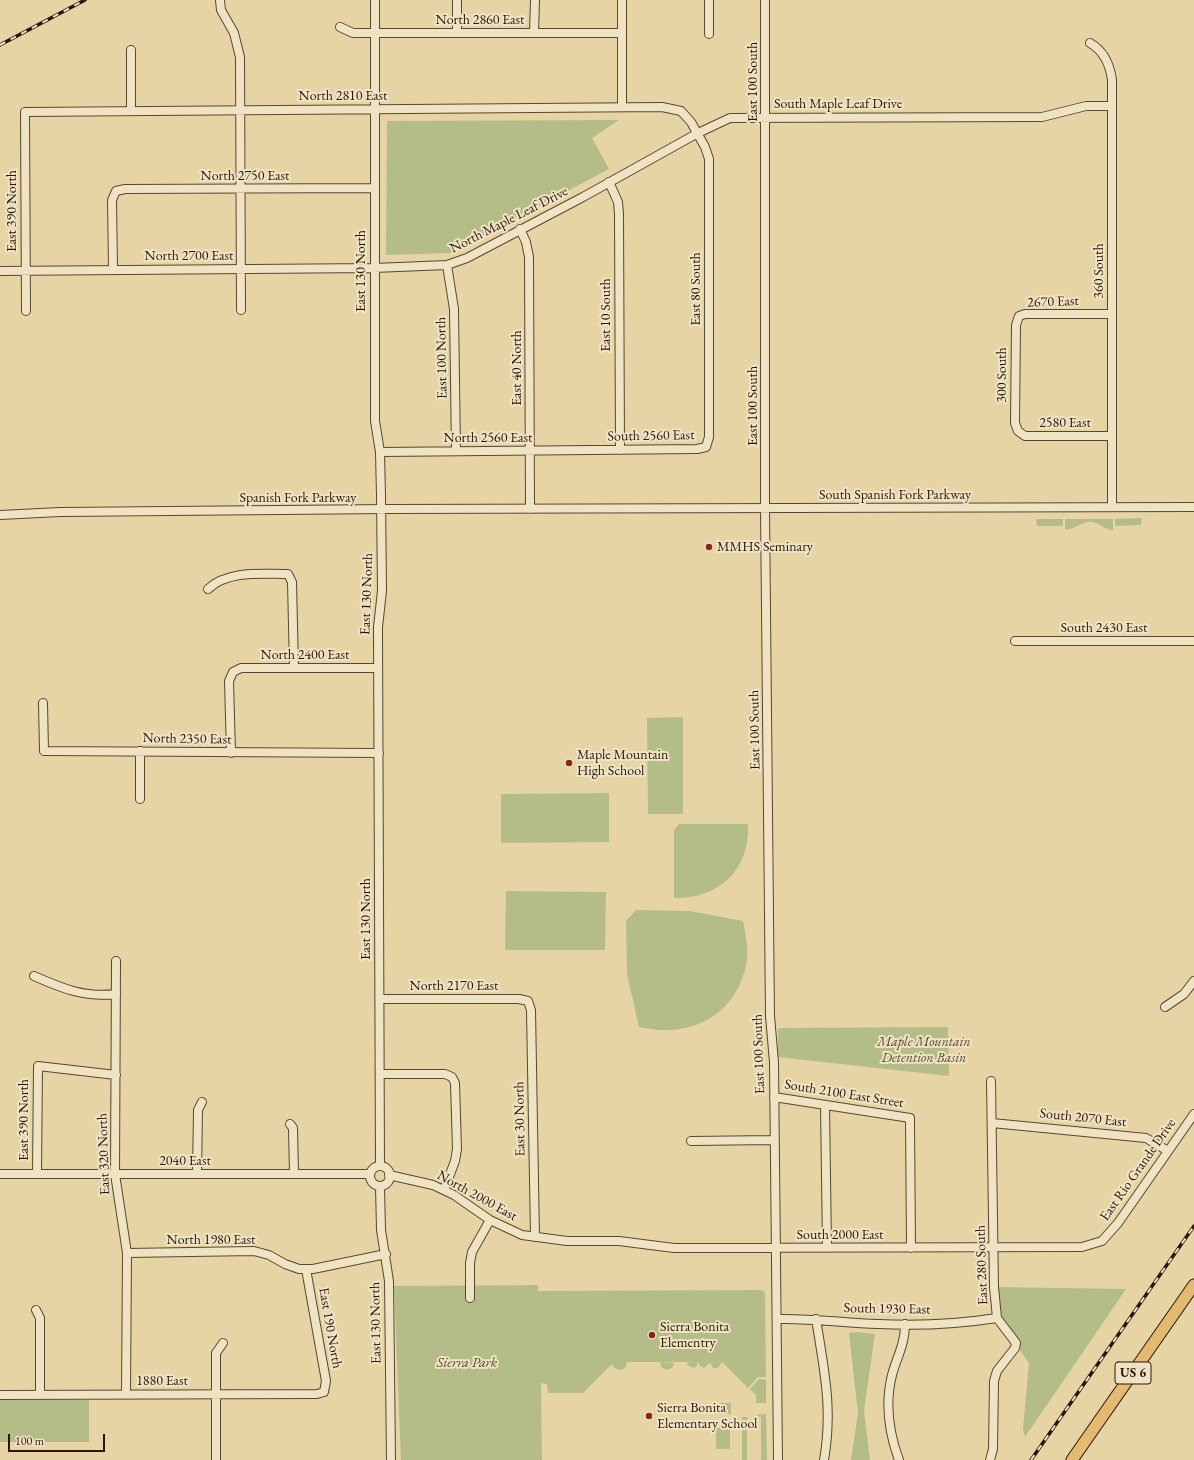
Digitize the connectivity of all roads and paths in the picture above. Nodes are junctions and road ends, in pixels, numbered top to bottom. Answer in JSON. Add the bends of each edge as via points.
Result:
{"nodes":[{"id":1,"x":220,"y":0,"type":"edge"},
{"id":2,"x":375,"y":0,"type":"edge"},
{"id":3,"x":457,"y":0,"type":"edge"},
{"id":4,"x":535,"y":0,"type":"edge"},
{"id":5,"x":622,"y":0,"type":"edge"},
{"id":6,"x":709,"y":0,"type":"edge"},
{"id":7,"x":765,"y":0,"type":"edge"},
{"id":8,"x":340,"y":27,"type":"dead end"},
{"id":9,"x":374,"y":33,"type":"junction"},
{"id":10,"x":457,"y":33,"type":"junction"},
{"id":11,"x":534,"y":33,"type":"junction"},
{"id":12,"x":621,"y":33,"type":"junction"},
{"id":13,"x":709,"y":34,"type":"dead end"},
{"id":14,"x":1090,"y":43,"type":"dead end"},
{"id":15,"x":131,"y":50,"type":"dead end"},
{"id":16,"x":1111,"y":106,"type":"junction"},
{"id":17,"x":622,"y":107,"type":"junction"},
{"id":18,"x":662,"y":107,"type":"joint"},
{"id":19,"x":374,"y":108,"type":"junction"},
{"id":20,"x":131,"y":110,"type":"junction"},
{"id":21,"x":240,"y":110,"type":"junction"},
{"id":22,"x":25,"y":112,"type":"joint"},
{"id":23,"x":766,"y":117,"type":"junction"},
{"id":24,"x":698,"y":132,"type":"junction"},
{"id":25,"x":609,"y":182,"type":"junction"},
{"id":26,"x":374,"y":188,"type":"junction"},
{"id":27,"x":241,"y":189,"type":"junction"},
{"id":28,"x":583,"y":197,"type":"joint"},
{"id":29,"x":520,"y":229,"type":"junction"},
{"id":30,"x":447,"y":265,"type":"junction"},
{"id":31,"x":374,"y":268,"type":"junction"},
{"id":32,"x":2,"y":269,"type":"edge"},
{"id":33,"x":25,"y":269,"type":"junction"},
{"id":34,"x":113,"y":269,"type":"junction"},
{"id":35,"x":241,"y":269,"type":"junction"},
{"id":36,"x":241,"y":310,"type":"dead end"},
{"id":37,"x":26,"y":311,"type":"dead end"},
{"id":38,"x":1112,"y":314,"type":"junction"},
{"id":39,"x":1020,"y":316,"type":"joint"},
{"id":40,"x":1020,"y":433,"type":"joint"},
{"id":41,"x":1112,"y":436,"type":"junction"},
{"id":42,"x":706,"y":447,"type":"joint"},
{"id":43,"x":595,"y":450,"type":"joint"},
{"id":44,"x":620,"y":450,"type":"junction"},
{"id":45,"x":456,"y":451,"type":"junction"},
{"id":46,"x":530,"y":451,"type":"junction"},
{"id":47,"x":380,"y":452,"type":"junction"},
{"id":48,"x":1112,"y":507,"type":"junction"},
{"id":49,"x":1194,"y":507,"type":"edge"},
{"id":50,"x":530,"y":509,"type":"junction"},
{"id":51,"x":766,"y":509,"type":"junction"},
{"id":52,"x":381,"y":510,"type":"junction"},
{"id":53,"x":597,"y":510,"type":"joint"},
{"id":54,"x":0,"y":515,"type":"edge"},
{"id":55,"x":208,"y":588,"type":"dead end"},
{"id":56,"x":1015,"y":641,"type":"dead end"},
{"id":57,"x":1194,"y":641,"type":"edge"},
{"id":58,"x":294,"y":668,"type":"junction"},
{"id":59,"x":378,"y":668,"type":"junction"},
{"id":60,"x":43,"y":703,"type":"dead end"},
{"id":61,"x":140,"y":751,"type":"junction"},
{"id":62,"x":231,"y":752,"type":"junction"},
{"id":63,"x":378,"y":752,"type":"junction"},
{"id":64,"x":140,"y":799,"type":"dead end"},
{"id":65,"x":116,"y":961,"type":"dead end"},
{"id":66,"x":34,"y":976,"type":"dead end"},
{"id":67,"x":1194,"y":981,"type":"edge"},
{"id":68,"x":116,"y":994,"type":"junction"},
{"id":69,"x":380,"y":999,"type":"junction"},
{"id":70,"x":528,"y":1001,"type":"joint"},
{"id":71,"x":1165,"y":1006,"type":"dead end"},
{"id":72,"x":380,"y":1074,"type":"junction"},
{"id":73,"x":116,"y":1075,"type":"junction"},
{"id":74,"x":991,"y":1081,"type":"dead end"},
{"id":75,"x":774,"y":1096,"type":"junction"},
{"id":76,"x":202,"y":1102,"type":"dead end"},
{"id":77,"x":825,"y":1106,"type":"junction"},
{"id":78,"x":1194,"y":1114,"type":"edge"},
{"id":79,"x":992,"y":1123,"type":"junction"},
{"id":80,"x":290,"y":1124,"type":"dead end"},
{"id":81,"x":691,"y":1140,"type":"dead end"},
{"id":82,"x":773,"y":1140,"type":"junction"},
{"id":83,"x":1168,"y":1151,"type":"junction"},
{"id":84,"x":380,"y":1166,"type":"junction"},
{"id":85,"x":0,"y":1174,"type":"edge"},
{"id":86,"x":37,"y":1174,"type":"junction"},
{"id":87,"x":115,"y":1174,"type":"junction"},
{"id":88,"x":197,"y":1174,"type":"junction"},
{"id":89,"x":294,"y":1174,"type":"junction"},
{"id":90,"x":370,"y":1174,"type":"junction"},
{"id":91,"x":389,"y":1175,"type":"junction"},
{"id":92,"x":380,"y":1186,"type":"junction"},
{"id":93,"x":444,"y":1190,"type":"junction"},
{"id":94,"x":490,"y":1220,"type":"junction"},
{"id":95,"x":535,"y":1237,"type":"junction"},
{"id":96,"x":577,"y":1241,"type":"joint"},
{"id":97,"x":1102,"y":1241,"type":"joint"},
{"id":98,"x":994,"y":1247,"type":"junction"},
{"id":99,"x":774,"y":1248,"type":"junction"},
{"id":100,"x":827,"y":1248,"type":"junction"},
{"id":101,"x":911,"y":1248,"type":"junction"},
{"id":102,"x":127,"y":1253,"type":"junction"},
{"id":103,"x":386,"y":1254,"type":"junction"},
{"id":104,"x":306,"y":1269,"type":"junction"},
{"id":105,"x":1194,"y":1285,"type":"edge"},
{"id":106,"x":470,"y":1298,"type":"dead end"},
{"id":107,"x":36,"y":1310,"type":"dead end"},
{"id":108,"x":997,"y":1318,"type":"junction"},
{"id":109,"x":777,"y":1319,"type":"junction"},
{"id":110,"x":816,"y":1319,"type":"junction"},
{"id":111,"x":905,"y":1324,"type":"junction"},
{"id":112,"x":223,"y":1343,"type":"dead end"},
{"id":113,"x":324,"y":1392,"type":"joint"},
{"id":114,"x":40,"y":1394,"type":"junction"},
{"id":115,"x":126,"y":1394,"type":"junction"},
{"id":116,"x":216,"y":1394,"type":"junction"},
{"id":117,"x":0,"y":1395,"type":"edge"},
{"id":118,"x":216,"y":1460,"type":"edge"},
{"id":119,"x":391,"y":1460,"type":"edge"},
{"id":120,"x":778,"y":1460,"type":"edge"},
{"id":121,"x":824,"y":1460,"type":"edge"},
{"id":122,"x":899,"y":1460,"type":"edge"},
{"id":123,"x":990,"y":1460,"type":"edge"},
{"id":124,"x":1072,"y":1460,"type":"edge"}],
"edges":[{"from":1,"to":21,"type":"street","via":[[221,10],[238,44]]},
{"from":2,"to":9,"type":"street","name":"East 130 North"},
{"from":3,"to":10,"type":"street"},
{"from":4,"to":11,"type":"street"},
{"from":5,"to":12,"type":"street"},
{"from":6,"to":13,"type":"street"},
{"from":7,"to":23,"type":"street","name":"East 100 South"},
{"from":8,"to":9,"type":"street","name":"North 2860 East","via":[[353,33]]},
{"from":9,"to":10,"type":"street","name":"North 2860 East"},
{"from":9,"to":19,"type":"street","name":"East 130 North"},
{"from":10,"to":11,"type":"street","name":"North 2860 East"},
{"from":11,"to":12,"type":"street","name":"North 2860 East"},
{"from":12,"to":17,"type":"street"},
{"from":14,"to":16,"type":"street","name":"360 South","via":[[1102,53],[1110,68]]},
{"from":15,"to":20,"type":"street"},
{"from":16,"to":23,"type":"street","name":"South Maple Leaf Drive","via":[[1086,106],[1042,117]]},
{"from":16,"to":38,"type":"street","name":"360 South"},
{"from":17,"to":18,"type":"street","name":"North 2810 East"},
{"from":17,"to":19,"type":"street","name":"North 2810 East"},
{"from":18,"to":24,"type":"street","name":"East 80 South","via":[[681,111]]},
{"from":19,"to":21,"type":"street","name":"North 2810 East"},
{"from":19,"to":26,"type":"street","name":"East 130 North"},
{"from":20,"to":21,"type":"street","name":"North 2810 East"},
{"from":20,"to":22,"type":"street","name":"North 2810 East"},
{"from":21,"to":27,"type":"street"},
{"from":22,"to":33,"type":"street","name":"East 390 North"},
{"from":23,"to":24,"type":"street","name":"South Maple Leaf Drive","via":[[730,118]]},
{"from":23,"to":51,"type":"street","name":"East 100 South"},
{"from":24,"to":25,"type":"street","name":"South Maple Leaf Drive"},
{"from":24,"to":42,"type":"street","name":"East 80 South","via":[[709,159],[709,437]]},
{"from":25,"to":28,"type":"street","name":"South Maple Leaf Drive"},
{"from":25,"to":44,"type":"street","name":"East 10 South","via":[[618,202],[619,214]]},
{"from":26,"to":27,"type":"street","name":"North 2750 East"},
{"from":26,"to":31,"type":"street","name":"East 130 North"},
{"from":27,"to":34,"type":"street","name":"North 2750 East","via":[[125,188],[116,191],[112,200]]},
{"from":27,"to":35,"type":"street"},
{"from":28,"to":29,"type":"street","name":"North Maple Leaf Drive"},
{"from":29,"to":30,"type":"street","name":"North Maple Leaf Drive","via":[[467,258]]},
{"from":29,"to":46,"type":"street","name":"East 40 North","via":[[529,257]]},
{"from":30,"to":31,"type":"street","name":"North Maple Leaf Drive"},
{"from":30,"to":45,"type":"street","name":"East 100 North","via":[[454,309]]},
{"from":31,"to":35,"type":"street","name":"North 2700 East"},
{"from":31,"to":47,"type":"street","name":"East 130 North","via":[[375,421]]},
{"from":32,"to":33,"type":"street","name":"North 2700 East"},
{"from":33,"to":34,"type":"street","name":"North 2700 East"},
{"from":33,"to":37,"type":"street","name":"East 390 North"},
{"from":34,"to":35,"type":"street","name":"North 2700 East"},
{"from":35,"to":36,"type":"street"},
{"from":38,"to":39,"type":"street","name":"2670 East"},
{"from":38,"to":41,"type":"street","name":"360 South"},
{"from":39,"to":40,"type":"street","name":"300 South","via":[[1016,325],[1015,423]]},
{"from":40,"to":41,"type":"street","name":"2580 East","via":[[1028,436]]},
{"from":41,"to":48,"type":"street","name":"360 South"},
{"from":42,"to":44,"type":"street","name":"South 2560 East"},
{"from":43,"to":44,"type":"street","name":"South 2560 East"},
{"from":43,"to":46,"type":"street","name":"North 2560 East"},
{"from":45,"to":46,"type":"street","name":"North 2560 East"},
{"from":45,"to":47,"type":"street","name":"North 2560 East"},
{"from":46,"to":50,"type":"street","name":"East 40 North"},
{"from":47,"to":52,"type":"street","name":"East 130 North"},
{"from":48,"to":49,"type":"street","name":"South Spanish Fork Parkway"},
{"from":48,"to":51,"type":"street","name":"South Spanish Fork Parkway"},
{"from":50,"to":52,"type":"street","name":"Spanish Fork Parkway"},
{"from":50,"to":53,"type":"street","name":"Spanish Fork Parkway"},
{"from":51,"to":53,"type":"street","name":"South Spanish Fork Parkway"},
{"from":51,"to":75,"type":"street","name":"East 100 South","via":[[770,1016]]},
{"from":52,"to":54,"type":"street","name":"Spanish Fork Parkway","via":[[60,512]]},
{"from":52,"to":59,"type":"street","name":"East 130 North","via":[[382,591],[378,627]]},
{"from":55,"to":58,"type":"street","via":[[216,581],[248,574],[288,574],[292,582]]},
{"from":56,"to":57,"type":"street","name":"South 2430 East"},
{"from":58,"to":59,"type":"street","name":"North 2400 East"},
{"from":58,"to":62,"type":"street","name":"North 2400 East","via":[[241,668],[233,672],[229,681]]},
{"from":59,"to":63,"type":"street","name":"East 130 North"},
{"from":60,"to":61,"type":"street","name":"North 2350 East","via":[[44,751]]},
{"from":61,"to":62,"type":"street","name":"North 2350 East"},
{"from":61,"to":64,"type":"street"},
{"from":62,"to":63,"type":"street","name":"North 2350 East"},
{"from":63,"to":69,"type":"street","name":"East 130 North"},
{"from":65,"to":68,"type":"street","name":"East 320 North"},
{"from":66,"to":68,"type":"street","via":[[86,995]]},
{"from":67,"to":71,"type":"street","via":[[1184,994]]},
{"from":68,"to":73,"type":"street","name":"East 320 North"},
{"from":69,"to":70,"type":"street","name":"North 2170 East"},
{"from":69,"to":72,"type":"street","name":"East 130 North"},
{"from":70,"to":95,"type":"street","name":"East 30 North","via":[[531,1010]]},
{"from":72,"to":84,"type":"street","name":"East 130 North"},
{"from":72,"to":93,"type":"street","via":[[445,1074],[452,1077],[455,1083],[456,1149],[455,1161]]},
{"from":73,"to":86,"type":"street","name":"East 390 North","via":[[38,1066]]},
{"from":73,"to":87,"type":"street","name":"East 320 North"},
{"from":74,"to":79,"type":"street","name":"East 280 South"},
{"from":75,"to":77,"type":"street","name":"South 2100 East Street"},
{"from":75,"to":82,"type":"street","name":"East 100 South"},
{"from":76,"to":88,"type":"street","via":[[198,1110]]},
{"from":77,"to":100,"type":"street"},
{"from":77,"to":101,"type":"street","name":"South 2100 East Street","via":[[910,1118]]},
{"from":78,"to":83,"type":"street","name":"East Rio Grande Drive"},
{"from":79,"to":83,"type":"street","name":"South 2070 East","via":[[1146,1138]]},
{"from":79,"to":98,"type":"street","name":"East 280 South"},
{"from":80,"to":89,"type":"street","via":[[293,1128]]},
{"from":81,"to":82,"type":"street"},
{"from":82,"to":99,"type":"street","name":"East 100 South"},
{"from":83,"to":97,"type":"street","name":"East Rio Grande Drive","via":[[1118,1223]]},
{"from":84,"to":90,"type":"street","via":[[372,1169]]},
{"from":84,"to":91,"type":"street","via":[[388,1170]]},
{"from":85,"to":86,"type":"street","name":"2040 East"},
{"from":86,"to":87,"type":"street","name":"2040 East"},
{"from":87,"to":88,"type":"street","name":"2040 East"},
{"from":87,"to":102,"type":"street","name":"East 320 North"},
{"from":88,"to":89,"type":"street","name":"2040 East"},
{"from":89,"to":90,"type":"street","name":"2040 East"},
{"from":90,"to":92,"type":"street","via":[[372,1182]]},
{"from":91,"to":92,"type":"street","via":[[388,1181]]},
{"from":91,"to":93,"type":"street","name":"North 2000 East","via":[[419,1180]]},
{"from":92,"to":103,"type":"street","name":"East 130 North","via":[[381,1230]]},
{"from":93,"to":94,"type":"street","name":"North 2000 East"},
{"from":94,"to":95,"type":"street","name":"North 2000 East","via":[[522,1235]]},
{"from":94,"to":106,"type":"street","via":[[472,1252]]},
{"from":95,"to":96,"type":"street","name":"North 2000 East"},
{"from":96,"to":99,"type":"street","name":"South 2000 East","via":[[619,1241],[674,1248]]},
{"from":97,"to":98,"type":"street","name":"South 2000 East","via":[[1082,1247]]},
{"from":98,"to":101,"type":"street","name":"South 2000 East"},
{"from":98,"to":108,"type":"street","name":"East 280 South"},
{"from":99,"to":100,"type":"street","name":"South 2000 East"},
{"from":99,"to":109,"type":"street","name":"East 100 South"},
{"from":100,"to":101,"type":"street","name":"South 2000 East"},
{"from":102,"to":104,"type":"street","name":"North 1980 East","via":[[254,1251],[269,1255],[285,1264]]},
{"from":102,"to":115,"type":"street","name":"East 320 North"},
{"from":103,"to":104,"type":"street","name":"North 1980 East"},
{"from":103,"to":119,"type":"street","name":"East 130 North","via":[[389,1281]]},
{"from":104,"to":113,"type":"street","name":"East 190 North","via":[[326,1381]]},
{"from":105,"to":124,"type":"highway","number":"US 6"},
{"from":107,"to":114,"type":"street","via":[[40,1318]]},
{"from":108,"to":111,"type":"street","name":"South 1930 East"},
{"from":108,"to":123,"type":"street","name":"East 280 South","via":[[1016,1343],[1016,1348],[998,1371],[994,1381],[993,1449]]},
{"from":109,"to":110,"type":"street","name":"South 1930 East"},
{"from":109,"to":120,"type":"street","name":"East 100 South"},
{"from":110,"to":111,"type":"street","name":"South 1930 East"},
{"from":110,"to":121,"type":"street","via":[[825,1365],[828,1403]]},
{"from":111,"to":122,"type":"street","via":[[905,1337],[893,1374],[889,1397],[889,1421]]},
{"from":112,"to":116,"type":"street","via":[[216,1353]]},
{"from":113,"to":116,"type":"street","name":"1880 East"},
{"from":114,"to":115,"type":"street","name":"1880 East"},
{"from":114,"to":117,"type":"street","name":"1880 East"},
{"from":115,"to":116,"type":"street","name":"1880 East"},
{"from":116,"to":118,"type":"street"}]}
